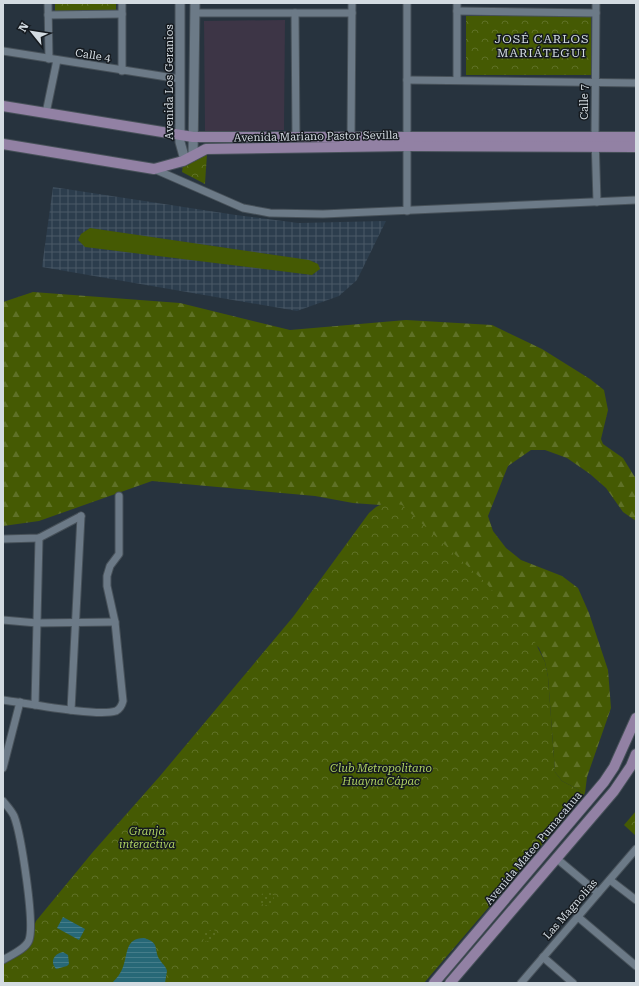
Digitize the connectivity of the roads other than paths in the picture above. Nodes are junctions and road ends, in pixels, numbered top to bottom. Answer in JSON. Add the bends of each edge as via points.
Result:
{"nodes":[{"id":1,"x":48,"y":3,"type":"edge"},
{"id":2,"x":122,"y":3,"type":"edge"},
{"id":3,"x":180,"y":3,"type":"edge"},
{"id":4,"x":195,"y":3,"type":"edge"},
{"id":5,"x":352,"y":3,"type":"edge"},
{"id":6,"x":407,"y":3,"type":"edge"},
{"id":7,"x":457,"y":3,"type":"edge"},
{"id":8,"x":596,"y":3,"type":"edge"},
{"id":9,"x":457,"y":11,"type":"junction"},
{"id":10,"x":195,"y":13,"type":"junction"},
{"id":11,"x":295,"y":13,"type":"junction"},
{"id":12,"x":352,"y":13,"type":"junction"},
{"id":13,"x":596,"y":13,"type":"junction"},
{"id":14,"x":122,"y":14,"type":"junction"},
{"id":15,"x":48,"y":15,"type":"junction"},
{"id":16,"x":3,"y":51,"type":"edge"},
{"id":17,"x":53,"y":59,"type":"junction"},
{"id":18,"x":122,"y":70,"type":"junction"},
{"id":19,"x":180,"y":79,"type":"junction"},
{"id":20,"x":407,"y":80,"type":"junction"},
{"id":21,"x":458,"y":80,"type":"junction"},
{"id":22,"x":596,"y":82,"type":"junction"},
{"id":23,"x":636,"y":83,"type":"edge"},
{"id":24,"x":3,"y":106,"type":"edge"},
{"id":25,"x":46,"y":114,"type":"junction"},
{"id":26,"x":194,"y":117,"type":"junction"},
{"id":27,"x":180,"y":118,"type":"junction"},
{"id":28,"x":180,"y":135,"type":"junction"},
{"id":29,"x":193,"y":137,"type":"junction"},
{"id":30,"x":636,"y":137,"type":"edge"},
{"id":31,"x":296,"y":138,"type":"junction"},
{"id":32,"x":351,"y":138,"type":"junction"},
{"id":33,"x":407,"y":142,"type":"junction"},
{"id":34,"x":595,"y":142,"type":"junction"},
{"id":35,"x":3,"y":144,"type":"edge"},
{"id":36,"x":636,"y":147,"type":"edge"},
{"id":37,"x":189,"y":158,"type":"junction"},
{"id":38,"x":154,"y":169,"type":"junction"},
{"id":39,"x":636,"y":200,"type":"edge"},
{"id":40,"x":597,"y":202,"type":"junction"},
{"id":41,"x":407,"y":211,"type":"junction"},
{"id":42,"x":119,"y":496,"type":"dead end"},
{"id":43,"x":39,"y":538,"type":"junction"},
{"id":44,"x":3,"y":539,"type":"edge"},
{"id":45,"x":3,"y":620,"type":"edge"},
{"id":46,"x":75,"y":622,"type":"junction"},
{"id":47,"x":115,"y":622,"type":"junction"},
{"id":48,"x":36,"y":623,"type":"junction"},
{"id":49,"x":3,"y":700,"type":"edge"},
{"id":50,"x":20,"y":702,"type":"junction"},
{"id":51,"x":35,"y":705,"type":"junction"},
{"id":52,"x":71,"y":710,"type":"junction"},
{"id":53,"x":636,"y":718,"type":"edge"},
{"id":54,"x":636,"y":754,"type":"edge"},
{"id":55,"x":3,"y":768,"type":"edge"},
{"id":56,"x":3,"y":801,"type":"edge"},
{"id":57,"x":636,"y":849,"type":"edge"},
{"id":58,"x":556,"y":858,"type":"junction"},
{"id":59,"x":610,"y":880,"type":"junction"},
{"id":60,"x":598,"y":892,"type":"junction"},
{"id":61,"x":635,"y":899,"type":"edge"},
{"id":62,"x":578,"y":916,"type":"junction"},
{"id":63,"x":543,"y":957,"type":"junction"},
{"id":64,"x":3,"y":960,"type":"edge"},
{"id":65,"x":636,"y":966,"type":"edge"},
{"id":66,"x":434,"y":983,"type":"edge"},
{"id":67,"x":450,"y":983,"type":"edge"},
{"id":68,"x":521,"y":983,"type":"edge"},
{"id":69,"x":573,"y":983,"type":"edge"}],
"edges":[{"from":1,"to":15,"type":"street"},
{"from":2,"to":14,"type":"street"},
{"from":3,"to":19,"type":"street","name":"Avenida Los Geranios"},
{"from":4,"to":10,"type":"street"},
{"from":5,"to":12,"type":"street"},
{"from":6,"to":20,"type":"street"},
{"from":7,"to":9,"type":"street"},
{"from":8,"to":13,"type":"street","name":"Calle 7"},
{"from":9,"to":13,"type":"street"},
{"from":9,"to":21,"type":"street"},
{"from":10,"to":11,"type":"street"},
{"from":10,"to":26,"type":"street"},
{"from":11,"to":12,"type":"street"},
{"from":11,"to":31,"type":"street"},
{"from":12,"to":32,"type":"street"},
{"from":13,"to":22,"type":"street","name":"Calle 7"},
{"from":14,"to":15,"type":"street"},
{"from":14,"to":18,"type":"street"},
{"from":15,"to":17,"type":"street"},
{"from":16,"to":17,"type":"street","name":"Calle 4"},
{"from":17,"to":18,"type":"street","name":"Calle 4"},
{"from":17,"to":25,"type":"street"},
{"from":18,"to":19,"type":"street","name":"Calle 4"},
{"from":19,"to":27,"type":"street","name":"Avenida Los Geranios"},
{"from":20,"to":21,"type":"street"},
{"from":20,"to":33,"type":"street"},
{"from":21,"to":22,"type":"street"},
{"from":22,"to":23,"type":"street"},
{"from":22,"to":34,"type":"street","name":"Calle 7"},
{"from":24,"to":25,"type":"main road","name":"Avenida Mariano Pastor Sevilla"},
{"from":25,"to":28,"type":"main road","name":"Avenida Mariano Pastor Sevilla"},
{"from":26,"to":27,"type":"street"},
{"from":26,"to":29,"type":"street"},
{"from":27,"to":28,"type":"street","name":"Avenida Los Geranios"},
{"from":28,"to":29,"type":"main road","name":"Avenida Mariano Pastor Sevilla"},
{"from":28,"to":37,"type":"street","name":"Avenida Los Geranios"},
{"from":29,"to":31,"type":"main road","name":"Avenida Mariano Pastor Sevilla"},
{"from":29,"to":37,"type":"street"},
{"from":30,"to":34,"type":"main road","name":"Avenida Mariano Pastor Sevilla"},
{"from":31,"to":32,"type":"main road","name":"Avenida Mariano Pastor Sevilla"},
{"from":32,"to":33,"type":"main road","name":"Avenida Mariano Pastor Sevilla"},
{"from":33,"to":34,"type":"main road","name":"Avenida Mariano Pastor Sevilla"},
{"from":33,"to":37,"type":"main road","name":"Avenida Mariano Pastor Sevilla","via":[[206,149]]},
{"from":33,"to":41,"type":"street"},
{"from":34,"to":36,"type":"main road","name":"Avenida Mariano Pastor Sevilla"},
{"from":34,"to":40,"type":"street","name":"Calle 7"},
{"from":35,"to":38,"type":"main road","name":"Avenida Mariano Pastor Sevilla"},
{"from":37,"to":38,"type":"main road","name":"Avenida Mariano Pastor Sevilla"},
{"from":38,"to":41,"type":"street","via":[[243,208],[270,213]]},
{"from":39,"to":40,"type":"street"},
{"from":40,"to":41,"type":"street"},
{"from":42,"to":47,"type":"street","via":[[119,554],[110,566],[107,576]]},
{"from":43,"to":44,"type":"street"},
{"from":43,"to":46,"type":"street","via":[[81,516]]},
{"from":43,"to":48,"type":"street"},
{"from":45,"to":48,"type":"street"},
{"from":46,"to":47,"type":"street"},
{"from":46,"to":48,"type":"street"},
{"from":46,"to":52,"type":"street"},
{"from":47,"to":52,"type":"street","via":[[123,701],[121,706],[118,710],[109,712]]},
{"from":48,"to":51,"type":"street"},
{"from":49,"to":50,"type":"street"},
{"from":50,"to":51,"type":"street"},
{"from":50,"to":55,"type":"street"},
{"from":51,"to":52,"type":"street"},
{"from":53,"to":66,"type":"main road","name":"Avenida Mateo Pumacahua","via":[[614,768],[604,782]]},
{"from":54,"to":58,"type":"main road","via":[[614,791]]},
{"from":56,"to":64,"type":"street","via":[[14,816],[19,833],[27,879],[30,936],[26,945]]},
{"from":57,"to":59,"type":"street","name":"Las Magnolias"},
{"from":58,"to":60,"type":"street"},
{"from":58,"to":67,"type":"main road"},
{"from":59,"to":60,"type":"street","name":"Las Magnolias"},
{"from":59,"to":61,"type":"street"},
{"from":60,"to":62,"type":"street","name":"Las Magnolias"},
{"from":62,"to":63,"type":"street","name":"Las Magnolias"},
{"from":62,"to":65,"type":"street"},
{"from":63,"to":68,"type":"street","name":"Las Magnolias"},
{"from":63,"to":69,"type":"street"}]}
